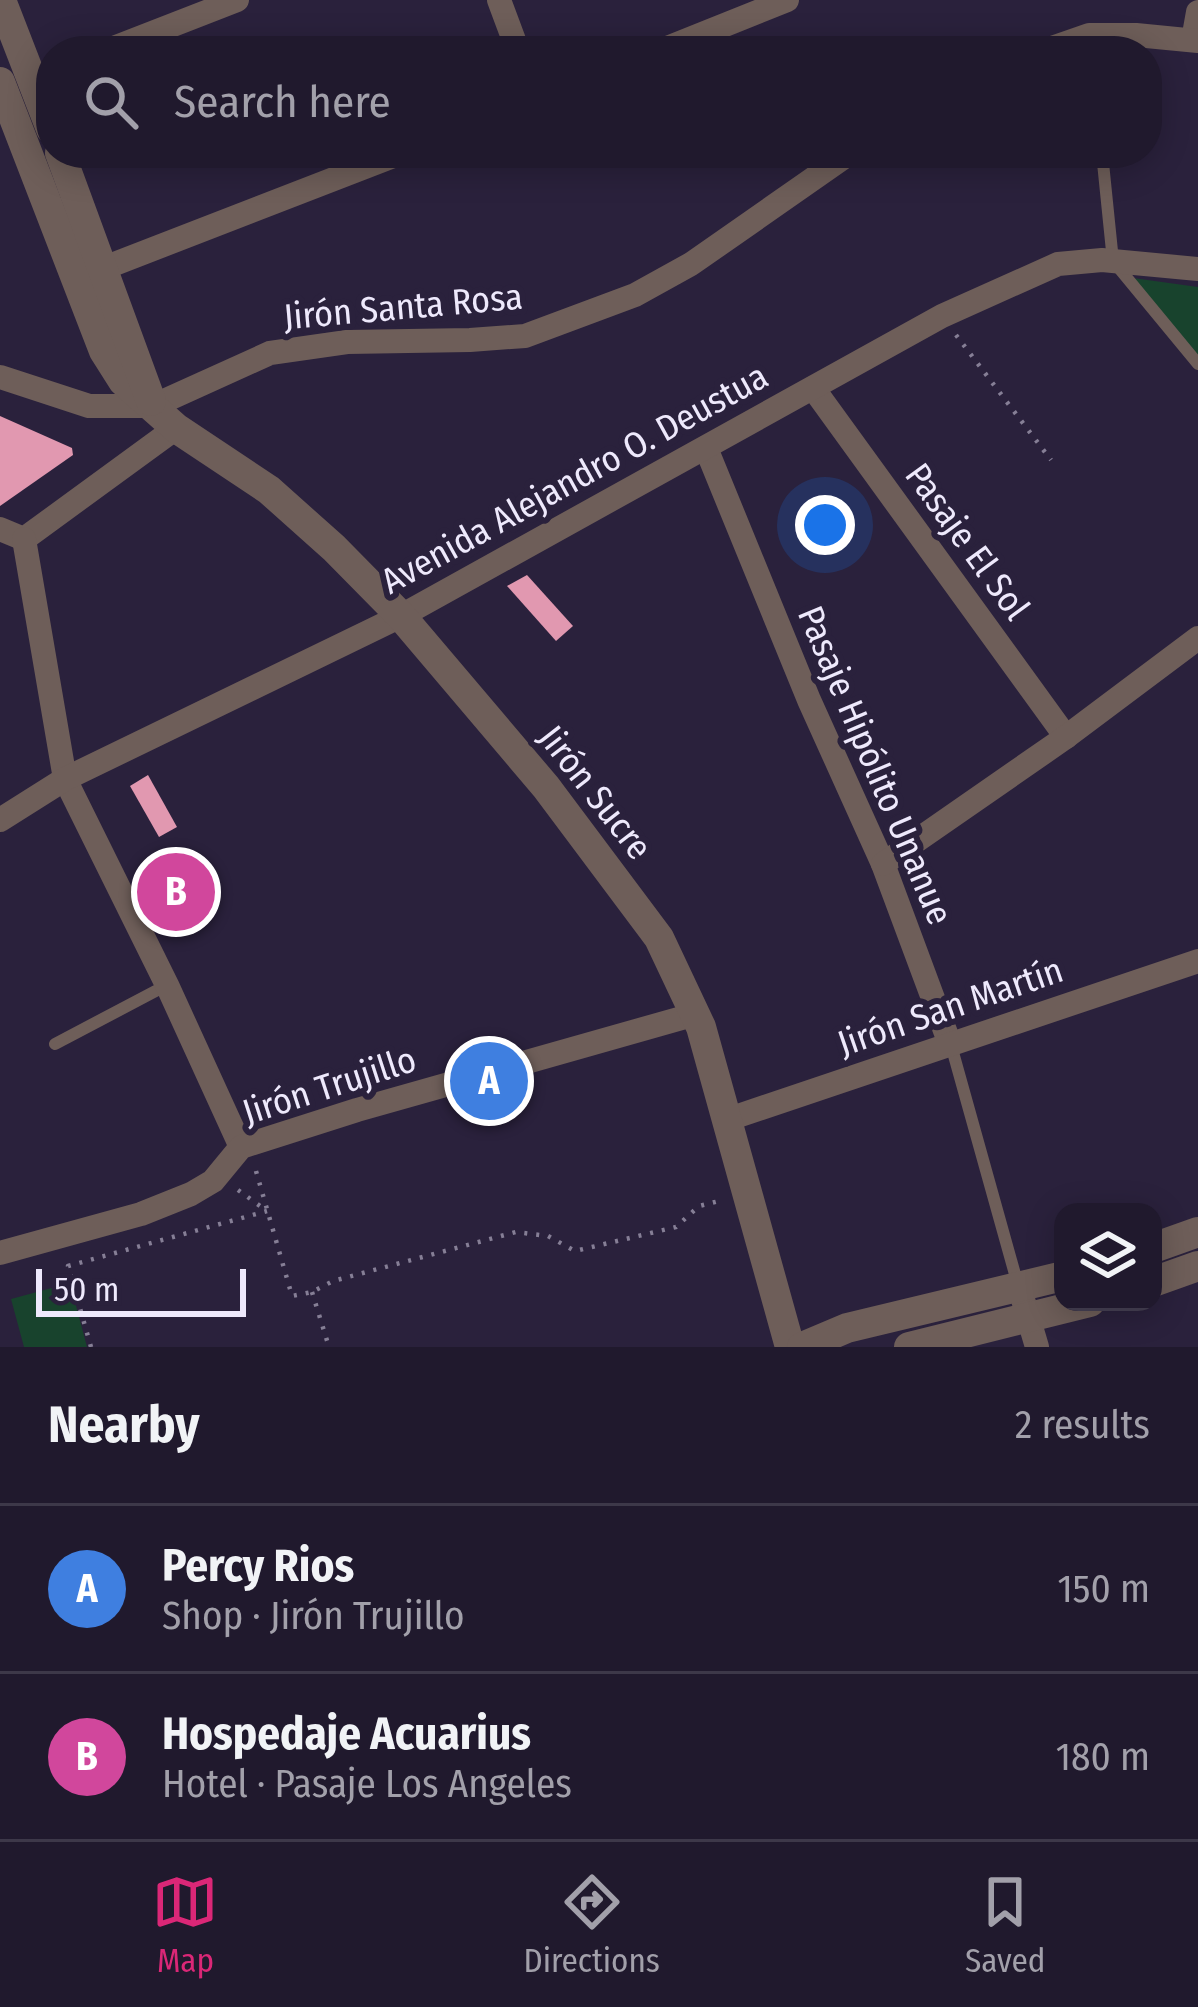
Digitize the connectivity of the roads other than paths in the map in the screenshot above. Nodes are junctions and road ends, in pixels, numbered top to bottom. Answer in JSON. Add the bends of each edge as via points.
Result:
{"nodes":[{"id":1,"x":1,"y":0,"type":"edge"},
{"id":2,"x":237,"y":0,"type":"edge"},
{"id":3,"x":499,"y":0,"type":"edge"},
{"id":4,"x":787,"y":0,"type":"edge"},
{"id":5,"x":1198,"y":12,"type":"edge"},
{"id":6,"x":145,"y":36,"type":"edge"},
{"id":7,"x":512,"y":36,"type":"edge"},
{"id":8,"x":697,"y":36,"type":"edge"},
{"id":9,"x":1162,"y":37,"type":"edge"},
{"id":10,"x":1195,"y":40,"type":"edge"},
{"id":11,"x":36,"y":65,"type":"edge"},
{"id":12,"x":0,"y":82,"type":"edge"},
{"id":13,"x":66,"y":168,"type":"edge"},
{"id":14,"x":361,"y":168,"type":"edge"},
{"id":15,"x":828,"y":168,"type":"edge"},
{"id":16,"x":1104,"y":168,"type":"edge"},
{"id":17,"x":1113,"y":261,"type":"junction"},
{"id":18,"x":104,"y":268,"type":"junction"},
{"id":19,"x":1198,"y":269,"type":"edge"},
{"id":20,"x":1198,"y":364,"type":"edge"},
{"id":21,"x":0,"y":376,"type":"edge"},
{"id":22,"x":812,"y":388,"type":"junction"},
{"id":23,"x":164,"y":417,"type":"junction"},
{"id":24,"x":706,"y":448,"type":"junction"},
{"id":25,"x":0,"y":529,"type":"edge"},
{"id":26,"x":24,"y":538,"type":"junction"},
{"id":27,"x":401,"y":616,"type":"junction"},
{"id":28,"x":1198,"y":638,"type":"edge"},
{"id":29,"x":1066,"y":736,"type":"junction"},
{"id":30,"x":64,"y":779,"type":"junction"},
{"id":31,"x":0,"y":820,"type":"edge"},
{"id":32,"x":883,"y":864,"type":"junction"},
{"id":33,"x":1198,"y":961,"type":"edge"},
{"id":34,"x":167,"y":985,"type":"junction"},
{"id":35,"x":696,"y":1015,"type":"junction"},
{"id":36,"x":55,"y":1044,"type":"dead end"},
{"id":37,"x":950,"y":1044,"type":"junction"},
{"id":38,"x":726,"y":1120,"type":"junction"},
{"id":39,"x":246,"y":1150,"type":"junction"},
{"id":40,"x":1198,"y":1232,"type":"edge"},
{"id":41,"x":1162,"y":1245,"type":"edge"},
{"id":42,"x":0,"y":1253,"type":"edge"},
{"id":43,"x":1198,"y":1266,"type":"edge"},
{"id":44,"x":1054,"y":1278,"type":"edge"},
{"id":45,"x":1162,"y":1279,"type":"edge"},
{"id":46,"x":1019,"y":1286,"type":"junction"},
{"id":47,"x":1073,"y":1311,"type":"edge"},
{"id":48,"x":1033,"y":1332,"type":"edge"},
{"id":49,"x":790,"y":1347,"type":"edge"},
{"id":50,"x":802,"y":1347,"type":"edge"},
{"id":51,"x":909,"y":1347,"type":"edge"}],
"edges":[{"from":1,"to":11,"type":"street"},
{"from":2,"to":6,"type":"street"},
{"from":3,"to":7,"type":"street"},
{"from":4,"to":8,"type":"street"},
{"from":5,"to":10,"type":"street"},
{"from":9,"to":10,"type":"street"},
{"from":12,"to":23,"type":"street","name":"Jirón Sucre","via":[[104,351],[123,381]]},
{"from":13,"to":18,"type":"street"},
{"from":14,"to":18,"type":"street"},
{"from":15,"to":23,"type":"street","name":"Jirón Santa Rosa","via":[[691,263],[575,319],[525,336],[270,353]]},
{"from":16,"to":17,"type":"lane"},
{"from":17,"to":19,"type":"street","name":"Avenida Alejandro O. Deustua"},
{"from":17,"to":20,"type":"lane"},
{"from":17,"to":22,"type":"street","name":"Avenida Alejandro O. Deustua","via":[[1058,264]]},
{"from":18,"to":23,"type":"street"},
{"from":21,"to":23,"type":"street","name":"Jirón Santa Rosa","via":[[88,406]]},
{"from":22,"to":24,"type":"street","name":"Avenida Alejandro O. Deustua"},
{"from":22,"to":29,"type":"street","name":"Pasaje El Sol"},
{"from":23,"to":26,"type":"street"},
{"from":23,"to":27,"type":"street","name":"Jirón Sucre","via":[[268,490]]},
{"from":24,"to":27,"type":"street","name":"Avenida Alejandro O. Deustua"},
{"from":24,"to":32,"type":"street","name":"Pasaje Hipólito Unanue"},
{"from":25,"to":26,"type":"street"},
{"from":26,"to":30,"type":"street"},
{"from":27,"to":30,"type":"street","name":"Avenida Alejandro O. Deustua"},
{"from":27,"to":35,"type":"street","name":"Jirón Sucre","via":[[659,938]]},
{"from":28,"to":29,"type":"street"},
{"from":29,"to":32,"type":"street"},
{"from":30,"to":31,"type":"street","name":"Avenida Alejandro O. Deustua"},
{"from":30,"to":34,"type":"street"},
{"from":32,"to":37,"type":"street","name":"Pasaje Hipólito Unanue"},
{"from":33,"to":37,"type":"street","name":"Jirón San Martín"},
{"from":34,"to":36,"type":"lane"},
{"from":34,"to":39,"type":"street"},
{"from":35,"to":38,"type":"street","name":"Jirón Sucre"},
{"from":35,"to":39,"type":"street","name":"Jirón Trujillo","via":[[357,1110]]},
{"from":37,"to":38,"type":"street","name":"Jirón San Martín"},
{"from":37,"to":46,"type":"lane"},
{"from":38,"to":49,"type":"street","name":"Jirón Sucre"},
{"from":39,"to":42,"type":"street","name":"Jirón Trujillo","via":[[191,1194]]},
{"from":40,"to":41,"type":"street"},
{"from":43,"to":45,"type":"street"},
{"from":44,"to":46,"type":"street"},
{"from":46,"to":48,"type":"street"},
{"from":46,"to":50,"type":"street","via":[[847,1328]]},
{"from":47,"to":48,"type":"street"},
{"from":48,"to":51,"type":"street"}]}
